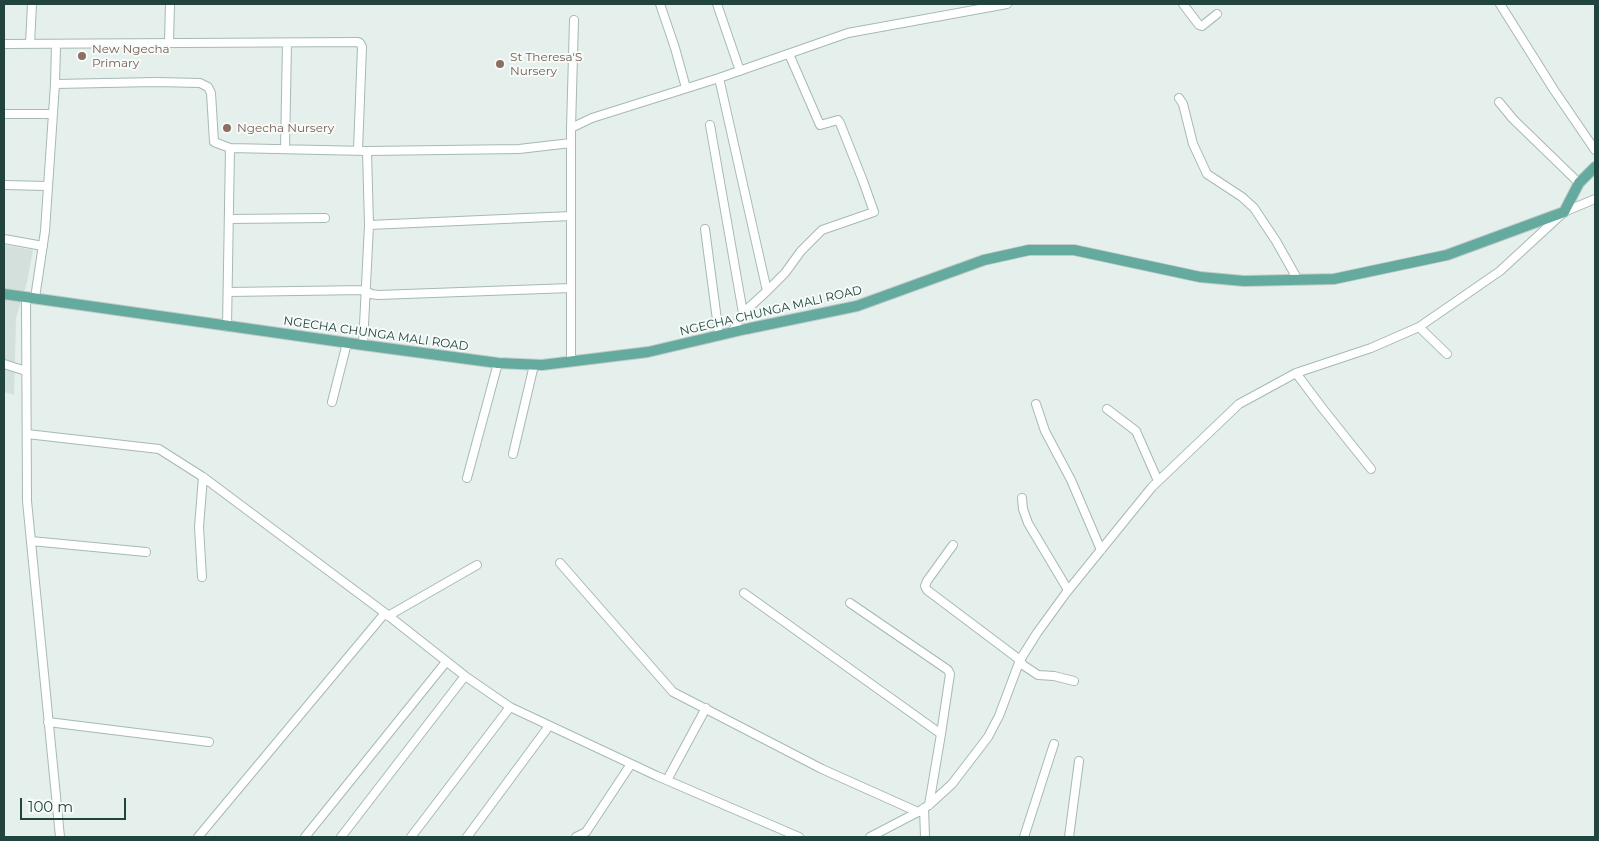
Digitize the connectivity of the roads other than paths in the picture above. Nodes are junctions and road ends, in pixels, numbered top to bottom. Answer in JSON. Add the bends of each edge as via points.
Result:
{"nodes":[{"id":1,"x":32,"y":4,"type":"edge"},
{"id":2,"x":170,"y":4,"type":"edge"},
{"id":3,"x":660,"y":4,"type":"edge"},
{"id":4,"x":717,"y":4,"type":"edge"},
{"id":5,"x":1007,"y":4,"type":"edge"},
{"id":6,"x":1183,"y":4,"type":"edge"},
{"id":7,"x":1500,"y":4,"type":"edge"},
{"id":8,"x":1217,"y":14,"type":"dead end"},
{"id":9,"x":574,"y":20,"type":"dead end"},
{"id":10,"x":169,"y":42,"type":"junction"},
{"id":11,"x":287,"y":43,"type":"junction"},
{"id":12,"x":4,"y":44,"type":"edge"},
{"id":13,"x":30,"y":44,"type":"junction"},
{"id":14,"x":56,"y":44,"type":"junction"},
{"id":15,"x":789,"y":54,"type":"junction"},
{"id":16,"x":740,"y":71,"type":"junction"},
{"id":17,"x":719,"y":78,"type":"junction"},
{"id":18,"x":56,"y":84,"type":"junction"},
{"id":19,"x":686,"y":88,"type":"junction"},
{"id":20,"x":1179,"y":98,"type":"dead end"},
{"id":21,"x":1499,"y":102,"type":"dead end"},
{"id":22,"x":4,"y":114,"type":"edge"},
{"id":23,"x":53,"y":114,"type":"junction"},
{"id":24,"x":710,"y":125,"type":"dead end"},
{"id":25,"x":571,"y":128,"type":"junction"},
{"id":26,"x":571,"y":143,"type":"junction"},
{"id":27,"x":230,"y":148,"type":"junction"},
{"id":28,"x":285,"y":148,"type":"junction"},
{"id":29,"x":358,"y":150,"type":"junction"},
{"id":30,"x":1595,"y":150,"type":"edge"},
{"id":31,"x":368,"y":151,"type":"junction"},
{"id":32,"x":1595,"y":167,"type":"edge"},
{"id":33,"x":1579,"y":183,"type":"junction"},
{"id":34,"x":4,"y":185,"type":"edge"},
{"id":35,"x":47,"y":186,"type":"junction"},
{"id":36,"x":1595,"y":199,"type":"edge"},
{"id":37,"x":1564,"y":212,"type":"junction"},
{"id":38,"x":572,"y":216,"type":"junction"},
{"id":39,"x":325,"y":218,"type":"dead end"},
{"id":40,"x":229,"y":219,"type":"junction"},
{"id":41,"x":369,"y":224,"type":"junction"},
{"id":42,"x":705,"y":229,"type":"dead end"},
{"id":43,"x":4,"y":239,"type":"edge"},
{"id":44,"x":43,"y":246,"type":"junction"},
{"id":45,"x":1298,"y":280,"type":"junction"},
{"id":46,"x":571,"y":288,"type":"junction"},
{"id":47,"x":365,"y":290,"type":"junction"},
{"id":48,"x":767,"y":291,"type":"junction"},
{"id":49,"x":228,"y":292,"type":"junction"},
{"id":50,"x":4,"y":294,"type":"edge"},
{"id":51,"x":30,"y":298,"type":"junction"},
{"id":52,"x":743,"y":313,"type":"junction"},
{"id":53,"x":227,"y":327,"type":"junction"},
{"id":54,"x":1419,"y":327,"type":"junction"},
{"id":55,"x":732,"y":332,"type":"junction"},
{"id":56,"x":719,"y":335,"type":"junction"},
{"id":57,"x":347,"y":343,"type":"junction"},
{"id":58,"x":362,"y":345,"type":"junction"},
{"id":59,"x":1447,"y":354,"type":"dead end"},
{"id":60,"x":571,"y":362,"type":"junction"},
{"id":61,"x":498,"y":363,"type":"junction"},
{"id":62,"x":4,"y":364,"type":"edge"},
{"id":63,"x":534,"y":365,"type":"junction"},
{"id":64,"x":26,"y":371,"type":"junction"},
{"id":65,"x":1296,"y":373,"type":"junction"},
{"id":66,"x":332,"y":402,"type":"dead end"},
{"id":67,"x":1036,"y":404,"type":"dead end"},
{"id":68,"x":1107,"y":409,"type":"dead end"},
{"id":69,"x":27,"y":434,"type":"junction"},
{"id":70,"x":513,"y":454,"type":"dead end"},
{"id":71,"x":1371,"y":469,"type":"dead end"},
{"id":72,"x":203,"y":477,"type":"junction"},
{"id":73,"x":467,"y":478,"type":"dead end"},
{"id":74,"x":1158,"y":481,"type":"junction"},
{"id":75,"x":1022,"y":498,"type":"dead end"},
{"id":76,"x":31,"y":541,"type":"junction"},
{"id":77,"x":953,"y":544,"type":"dead end"},
{"id":78,"x":1101,"y":550,"type":"junction"},
{"id":79,"x":146,"y":552,"type":"dead end"},
{"id":80,"x":560,"y":563,"type":"dead end"},
{"id":81,"x":477,"y":565,"type":"dead end"},
{"id":82,"x":202,"y":577,"type":"dead end"},
{"id":83,"x":1068,"y":590,"type":"junction"},
{"id":84,"x":744,"y":593,"type":"dead end"},
{"id":85,"x":850,"y":603,"type":"dead end"},
{"id":86,"x":387,"y":614,"type":"junction"},
{"id":87,"x":1020,"y":660,"type":"junction"},
{"id":88,"x":446,"y":662,"type":"junction"},
{"id":89,"x":465,"y":676,"type":"junction"},
{"id":90,"x":1074,"y":681,"type":"dead end"},
{"id":91,"x":510,"y":707,"type":"junction"},
{"id":92,"x":706,"y":708,"type":"junction"},
{"id":93,"x":48,"y":722,"type":"junction"},
{"id":94,"x":550,"y":726,"type":"junction"},
{"id":95,"x":941,"y":734,"type":"junction"},
{"id":96,"x":209,"y":742,"type":"dead end"},
{"id":97,"x":1054,"y":744,"type":"dead end"},
{"id":98,"x":1079,"y":761,"type":"dead end"},
{"id":99,"x":631,"y":764,"type":"junction"},
{"id":100,"x":667,"y":780,"type":"junction"},
{"id":101,"x":924,"y":808,"type":"junction"},
{"id":102,"x":60,"y":837,"type":"edge"},
{"id":103,"x":198,"y":837,"type":"edge"},
{"id":104,"x":305,"y":837,"type":"edge"},
{"id":105,"x":341,"y":837,"type":"edge"},
{"id":106,"x":411,"y":837,"type":"edge"},
{"id":107,"x":467,"y":837,"type":"edge"},
{"id":108,"x":576,"y":837,"type":"edge"},
{"id":109,"x":799,"y":837,"type":"edge"},
{"id":110,"x":870,"y":837,"type":"edge"},
{"id":111,"x":925,"y":837,"type":"edge"},
{"id":112,"x":1024,"y":837,"type":"edge"},
{"id":113,"x":1069,"y":837,"type":"edge"}],
"edges":[{"from":1,"to":13,"type":"street"},
{"from":2,"to":10,"type":"street"},
{"from":3,"to":19,"type":"street"},
{"from":4,"to":16,"type":"street"},
{"from":5,"to":15,"type":"street","via":[[868,28]]},
{"from":6,"to":8,"type":"street","via":[[1202,26]]},
{"from":7,"to":30,"type":"street"},
{"from":9,"to":25,"type":"street"},
{"from":10,"to":11,"type":"street"},
{"from":10,"to":14,"type":"street"},
{"from":11,"to":28,"type":"street"},
{"from":11,"to":29,"type":"street","via":[[360,42]]},
{"from":12,"to":13,"type":"street"},
{"from":13,"to":14,"type":"street"},
{"from":14,"to":18,"type":"street"},
{"from":15,"to":16,"type":"street"},
{"from":15,"to":48,"type":"street","via":[[820,125],[838,120],[840,123],[874,212],[822,230]]},
{"from":16,"to":17,"type":"street"},
{"from":17,"to":19,"type":"street"},
{"from":17,"to":48,"type":"street"},
{"from":18,"to":23,"type":"street"},
{"from":18,"to":27,"type":"street","via":[[200,83],[211,93],[214,142]]},
{"from":19,"to":25,"type":"street","via":[[592,118]]},
{"from":20,"to":45,"type":"street","via":[[1193,144],[1207,174],[1254,208]]},
{"from":21,"to":33,"type":"street","via":[[1512,119]]},
{"from":22,"to":23,"type":"street"},
{"from":23,"to":35,"type":"street"},
{"from":24,"to":52,"type":"street"},
{"from":25,"to":26,"type":"street"},
{"from":26,"to":31,"type":"street","via":[[518,149]]},
{"from":26,"to":38,"type":"street"},
{"from":27,"to":28,"type":"street"},
{"from":27,"to":40,"type":"street"},
{"from":28,"to":29,"type":"street"},
{"from":29,"to":31,"type":"street"},
{"from":31,"to":41,"type":"street"},
{"from":32,"to":33,"type":"main road"},
{"from":33,"to":37,"type":"main road"},
{"from":34,"to":35,"type":"street"},
{"from":35,"to":44,"type":"street"},
{"from":36,"to":37,"type":"street"},
{"from":37,"to":45,"type":"main road","name":"NGECHA CHUNGA MALI ROAD","via":[[1447,255],[1334,279]]},
{"from":37,"to":54,"type":"street","via":[[1500,271]]},
{"from":38,"to":41,"type":"street"},
{"from":38,"to":46,"type":"street"},
{"from":39,"to":40,"type":"street"},
{"from":40,"to":49,"type":"street"},
{"from":41,"to":47,"type":"street"},
{"from":42,"to":56,"type":"street"},
{"from":43,"to":44,"type":"street"},
{"from":44,"to":51,"type":"street"},
{"from":45,"to":55,"type":"main road","name":"NGECHA CHUNGA MALI ROAD","via":[[1244,281],[1200,277],[1074,250],[1029,250],[984,260],[857,306]]},
{"from":46,"to":47,"type":"street","via":[[378,295]]},
{"from":46,"to":60,"type":"street"},
{"from":47,"to":49,"type":"street"},
{"from":47,"to":58,"type":"street"},
{"from":48,"to":52,"type":"street"},
{"from":49,"to":53,"type":"street"},
{"from":50,"to":51,"type":"main road","name":"NGECHA CHUNGA MALI ROAD"},
{"from":51,"to":53,"type":"main road","name":"NGECHA CHUNGA MALI ROAD"},
{"from":51,"to":64,"type":"street"},
{"from":52,"to":55,"type":"street"},
{"from":53,"to":57,"type":"main road","name":"NGECHA CHUNGA MALI ROAD"},
{"from":54,"to":59,"type":"street"},
{"from":54,"to":65,"type":"street","via":[[1371,348]]},
{"from":55,"to":56,"type":"main road","name":"NGECHA CHUNGA MALI ROAD"},
{"from":56,"to":60,"type":"main road","name":"NGECHA CHUNGA MALI ROAD","via":[[648,352]]},
{"from":57,"to":58,"type":"main road","name":"NGECHA CHUNGA MALI ROAD"},
{"from":57,"to":66,"type":"street"},
{"from":58,"to":61,"type":"main road","name":"NGECHA CHUNGA MALI ROAD"},
{"from":60,"to":63,"type":"main road","name":"NGECHA CHUNGA MALI ROAD"},
{"from":61,"to":63,"type":"main road","name":"NGECHA CHUNGA MALI ROAD"},
{"from":61,"to":73,"type":"street"},
{"from":62,"to":64,"type":"street"},
{"from":63,"to":70,"type":"street"},
{"from":64,"to":69,"type":"street"},
{"from":65,"to":71,"type":"street"},
{"from":65,"to":74,"type":"street","via":[[1239,404]]},
{"from":67,"to":78,"type":"street"},
{"from":68,"to":74,"type":"street","via":[[1136,431]]},
{"from":69,"to":72,"type":"street","via":[[159,449]]},
{"from":69,"to":76,"type":"street","via":[[27,501]]},
{"from":72,"to":82,"type":"street","via":[[199,527]]},
{"from":72,"to":86,"type":"street"},
{"from":74,"to":78,"type":"street"},
{"from":75,"to":83,"type":"street","via":[[1028,523]]},
{"from":76,"to":79,"type":"street"},
{"from":76,"to":93,"type":"street"},
{"from":77,"to":87,"type":"street","via":[[927,581],[927,590]]},
{"from":78,"to":83,"type":"street"},
{"from":80,"to":92,"type":"street","via":[[673,692]]},
{"from":81,"to":86,"type":"street"},
{"from":83,"to":87,"type":"street"},
{"from":84,"to":95,"type":"street"},
{"from":85,"to":95,"type":"street","via":[[948,670]]},
{"from":86,"to":88,"type":"street"},
{"from":86,"to":103,"type":"street"},
{"from":87,"to":90,"type":"street","via":[[1038,675]]},
{"from":87,"to":101,"type":"street","via":[[988,737],[952,784]]},
{"from":88,"to":89,"type":"street"},
{"from":88,"to":104,"type":"street"},
{"from":89,"to":91,"type":"street"},
{"from":89,"to":105,"type":"street"},
{"from":91,"to":94,"type":"street"},
{"from":91,"to":106,"type":"street"},
{"from":92,"to":100,"type":"street"},
{"from":92,"to":101,"type":"street","via":[[822,769]]},
{"from":93,"to":96,"type":"street"},
{"from":93,"to":102,"type":"street"},
{"from":94,"to":99,"type":"street"},
{"from":94,"to":107,"type":"street"},
{"from":95,"to":101,"type":"street"},
{"from":97,"to":112,"type":"street"},
{"from":98,"to":113,"type":"street"},
{"from":99,"to":100,"type":"street"},
{"from":99,"to":108,"type":"street","via":[[586,832]]},
{"from":100,"to":109,"type":"street"},
{"from":101,"to":110,"type":"street"},
{"from":101,"to":111,"type":"street"}]}
